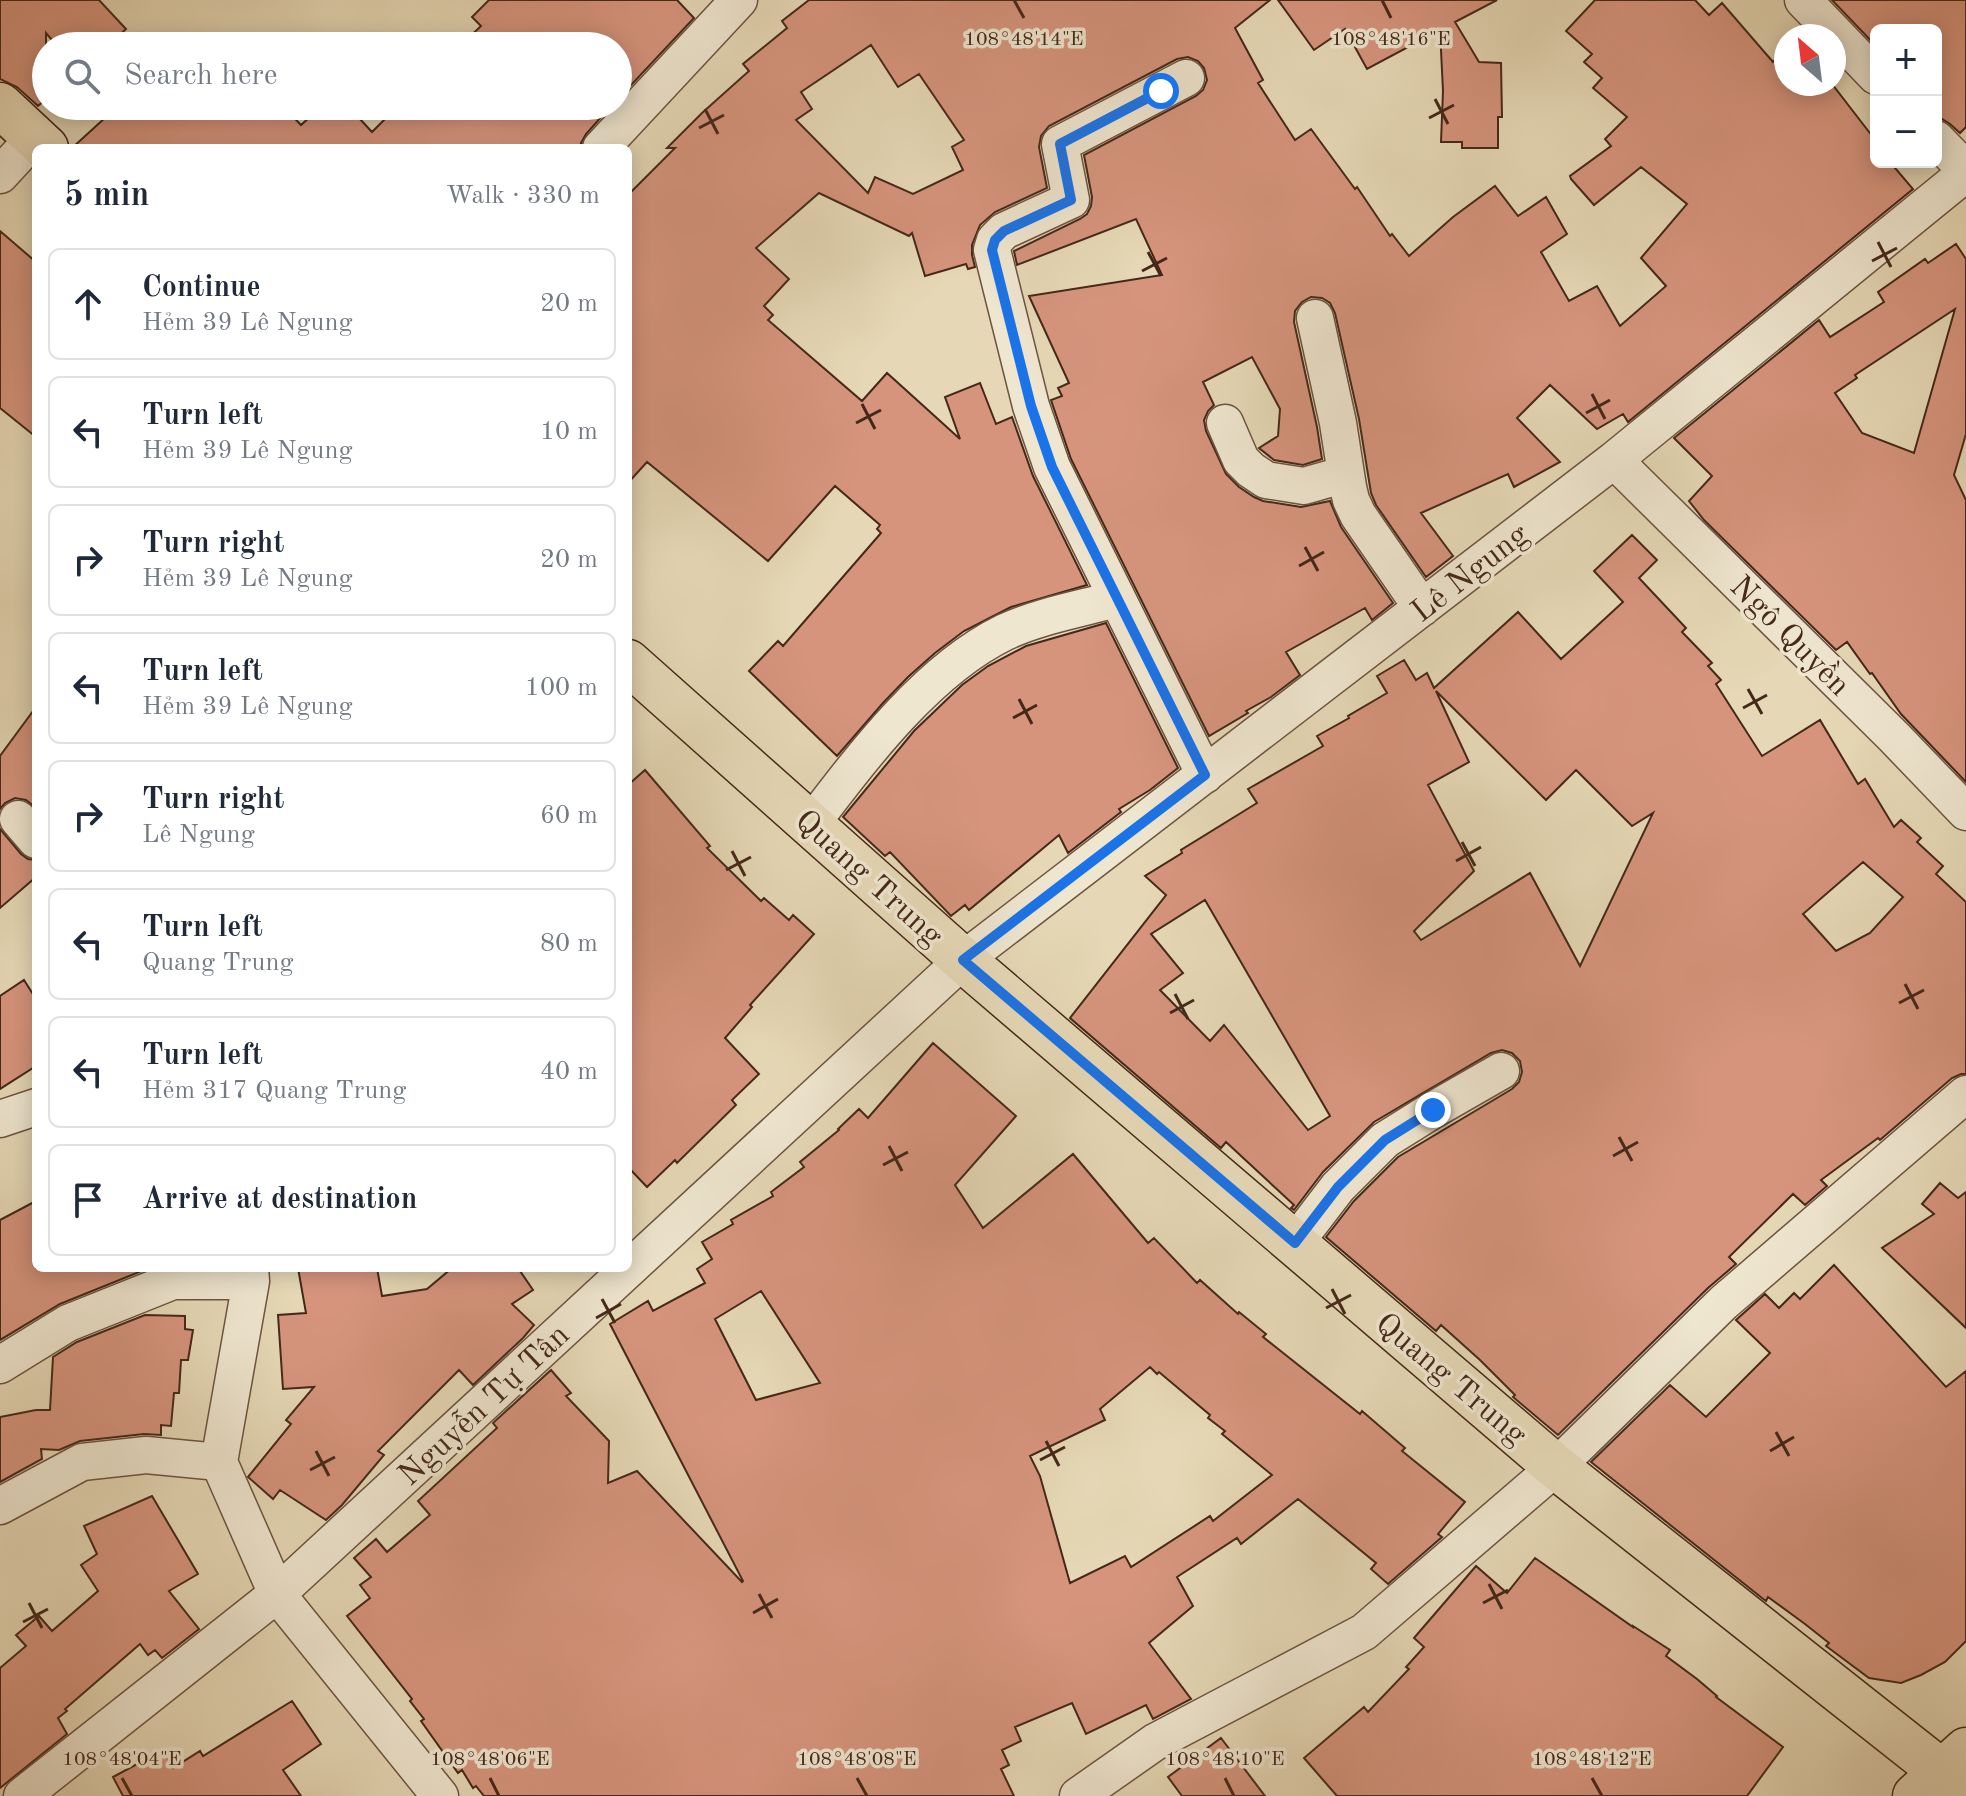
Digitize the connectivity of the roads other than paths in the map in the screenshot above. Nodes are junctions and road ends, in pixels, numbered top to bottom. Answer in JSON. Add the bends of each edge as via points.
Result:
{"nodes":[{"id":1,"x":739,"y":0,"type":"edge"},
{"id":2,"x":1803,"y":0,"type":"edge"},
{"id":3,"x":1870,"y":70,"type":"edge"},
{"id":4,"x":1186,"y":78,"type":"dead end"},
{"id":5,"x":0,"y":105,"type":"edge"},
{"id":6,"x":632,"y":115,"type":"edge"},
{"id":7,"x":627,"y":120,"type":"edge"},
{"id":8,"x":40,"y":143,"type":"edge"},
{"id":9,"x":605,"y":144,"type":"edge"},
{"id":10,"x":1942,"y":146,"type":"edge"},
{"id":11,"x":32,"y":149,"type":"edge"},
{"id":12,"x":1966,"y":172,"type":"edge"},
{"id":13,"x":0,"y":175,"type":"edge"},
{"id":14,"x":1315,"y":318,"type":"dead end"},
{"id":15,"x":1225,"y":423,"type":"dead end"},
{"id":16,"x":1614,"y":460,"type":"junction"},
{"id":17,"x":1346,"y":474,"type":"junction"},
{"id":18,"x":1116,"y":599,"type":"junction"},
{"id":19,"x":1422,"y":608,"type":"junction"},
{"id":20,"x":632,"y":666,"type":"edge"},
{"id":21,"x":1205,"y":775,"type":"junction"},
{"id":22,"x":1966,"y":812,"type":"edge"},
{"id":23,"x":811,"y":824,"type":"junction"},
{"id":24,"x":963,"y":960,"type":"junction"},
{"id":25,"x":1501,"y":1071,"type":"dead end"},
{"id":26,"x":1966,"y":1094,"type":"edge"},
{"id":27,"x":32,"y":1108,"type":"edge"},
{"id":28,"x":0,"y":1119,"type":"edge"},
{"id":29,"x":1295,"y":1243,"type":"junction"},
{"id":30,"x":632,"y":1266,"type":"edge"},
{"id":31,"x":625,"y":1272,"type":"edge"},
{"id":32,"x":250,"y":1274,"type":"edge"},
{"id":33,"x":0,"y":1365,"type":"edge"},
{"id":34,"x":219,"y":1462,"type":"junction"},
{"id":35,"x":1556,"y":1467,"type":"junction"},
{"id":36,"x":0,"y":1506,"type":"edge"},
{"id":37,"x":277,"y":1594,"type":"junction"},
{"id":38,"x":1947,"y":1777,"type":"edge"},
{"id":39,"x":22,"y":1796,"type":"edge"},
{"id":40,"x":440,"y":1796,"type":"edge"},
{"id":41,"x":1078,"y":1796,"type":"edge"}],
"edges":[{"from":1,"to":6,"type":"street"},
{"from":2,"to":3,"type":"street"},
{"from":4,"to":18,"type":"street","via":[[1060,144],[1071,200],[1004,231],[992,250],[1052,467]]},
{"from":5,"to":8,"type":"main road"},
{"from":7,"to":9,"type":"street"},
{"from":10,"to":12,"type":"street"},
{"from":11,"to":13,"type":"street"},
{"from":12,"to":16,"type":"street","name":"Lê Ngung"},
{"from":14,"to":17,"type":"street"},
{"from":15,"to":17,"type":"street","via":[[1241,460],[1266,480],[1304,486]]},
{"from":16,"to":19,"type":"street","name":"Lê Ngung"},
{"from":16,"to":22,"type":"street","name":"Ngô Quyền"},
{"from":17,"to":19,"type":"street","via":[[1358,515]]},
{"from":18,"to":21,"type":"street"},
{"from":18,"to":23,"type":"street","via":[[1008,631],[978,647],[900,717]]},
{"from":19,"to":21,"type":"street","name":"Lê Ngung"},
{"from":20,"to":23,"type":"main road","name":"Quang Trung"},
{"from":21,"to":24,"type":"street","name":"Lê Ngung"},
{"from":23,"to":24,"type":"main road","name":"Quang Trung"},
{"from":24,"to":29,"type":"main road","name":"Quang Trung"},
{"from":24,"to":30,"type":"street","name":"Nguyễn Tự Tân"},
{"from":25,"to":29,"type":"street","via":[[1385,1140],[1338,1187]]},
{"from":26,"to":35,"type":"street","via":[[1723,1303]]},
{"from":27,"to":28,"type":"street"},
{"from":29,"to":35,"type":"main road","name":"Quang Trung"},
{"from":31,"to":37,"type":"street","name":"Nguyễn Tự Tân"},
{"from":32,"to":33,"type":"street","via":[[173,1281],[68,1323]]},
{"from":32,"to":34,"type":"street"},
{"from":34,"to":36,"type":"street","via":[[146,1455],[82,1462]]},
{"from":34,"to":37,"type":"street"},
{"from":35,"to":38,"type":"main road","name":"Quang Trung"},
{"from":35,"to":41,"type":"street","via":[[1364,1632],[1155,1742]]},
{"from":37,"to":39,"type":"street","name":"Nguyễn Tự Tân"},
{"from":37,"to":40,"type":"street"}]}
